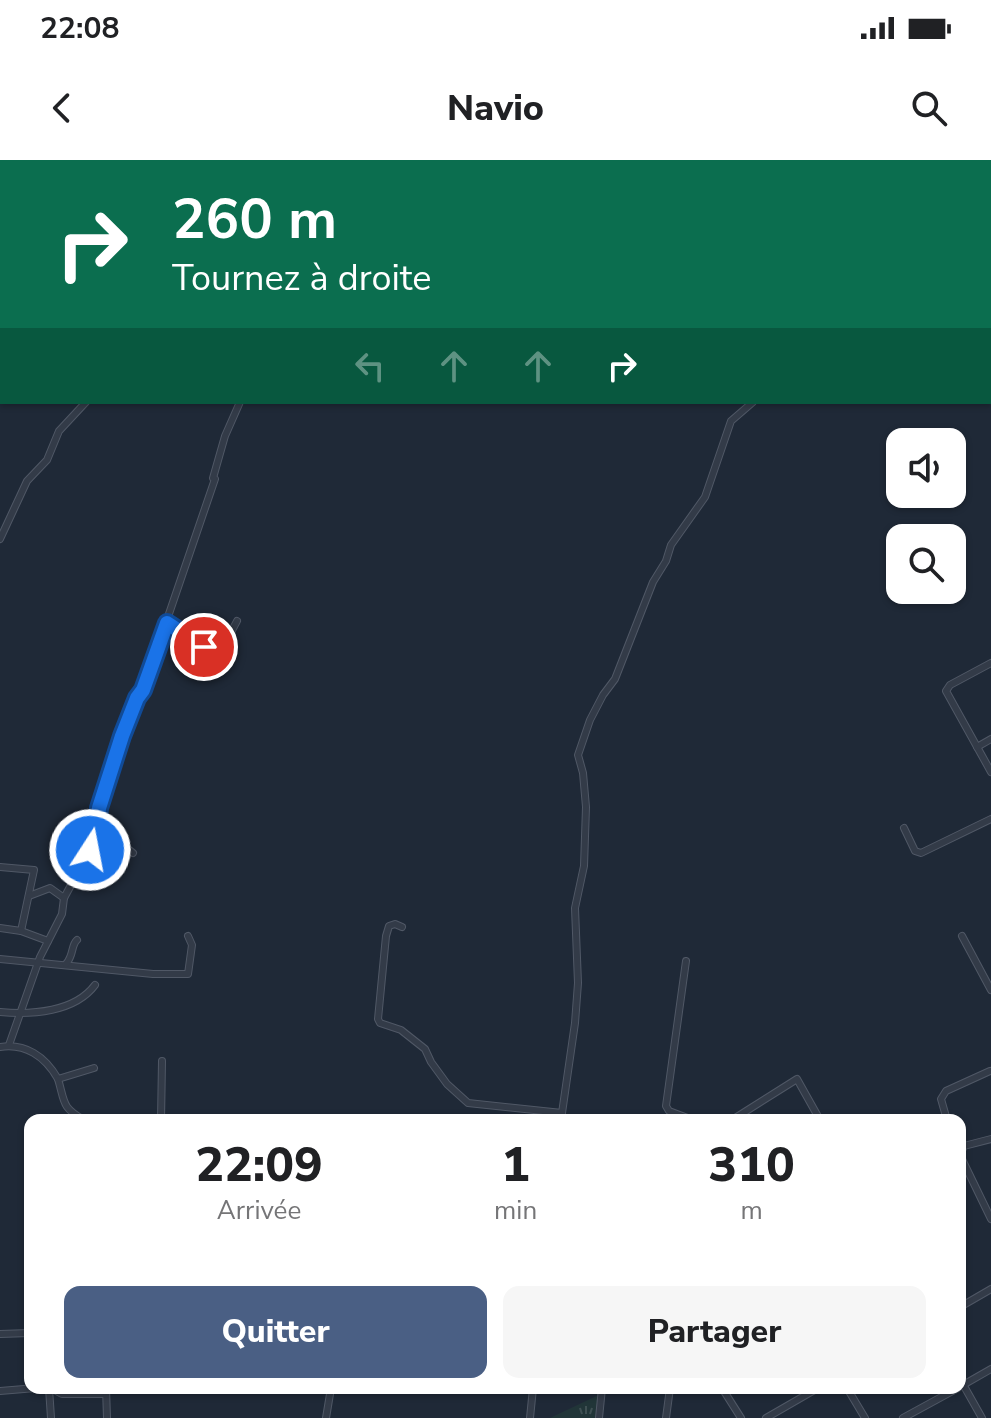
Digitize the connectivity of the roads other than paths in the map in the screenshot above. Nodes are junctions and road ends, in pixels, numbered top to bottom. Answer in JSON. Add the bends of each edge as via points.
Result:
{"nodes":[{"id":1,"x":84,"y":404,"type":"edge"},
{"id":2,"x":239,"y":404,"type":"edge"},
{"id":3,"x":751,"y":404,"type":"edge"},
{"id":4,"x":0,"y":539,"type":"edge"},
{"id":5,"x":237,"y":621,"type":"dead end"},
{"id":6,"x":167,"y":623,"type":"junction"},
{"id":7,"x":991,"y":663,"type":"edge"},
{"id":8,"x":991,"y":739,"type":"edge"},
{"id":9,"x":977,"y":747,"type":"junction"},
{"id":10,"x":991,"y":772,"type":"edge"},
{"id":11,"x":991,"y":819,"type":"edge"},
{"id":12,"x":904,"y":828,"type":"dead end"},
{"id":13,"x":97,"y":830,"type":"junction"},
{"id":14,"x":133,"y":853,"type":"dead end"},
{"id":15,"x":0,"y":867,"type":"edge"},
{"id":16,"x":29,"y":896,"type":"junction"},
{"id":17,"x":64,"y":898,"type":"junction"},
{"id":18,"x":402,"y":927,"type":"dead end"},
{"id":19,"x":0,"y":928,"type":"edge"},
{"id":20,"x":21,"y":931,"type":"junction"},
{"id":21,"x":188,"y":936,"type":"dead end"},
{"id":22,"x":962,"y":936,"type":"dead end"},
{"id":23,"x":77,"y":940,"type":"dead end"},
{"id":24,"x":48,"y":941,"type":"junction"},
{"id":25,"x":0,"y":959,"type":"edge"},
{"id":26,"x":40,"y":961,"type":"junction"},
{"id":27,"x":686,"y":961,"type":"dead end"},
{"id":28,"x":66,"y":964,"type":"junction"},
{"id":29,"x":988,"y":976,"type":"edge"},
{"id":30,"x":95,"y":985,"type":"dead end"},
{"id":31,"x":991,"y":990,"type":"edge"},
{"id":32,"x":0,"y":1012,"type":"edge"},
{"id":33,"x":20,"y":1012,"type":"junction"},
{"id":34,"x":9,"y":1045,"type":"junction"},
{"id":35,"x":0,"y":1047,"type":"edge"},
{"id":36,"x":162,"y":1061,"type":"dead end"},
{"id":37,"x":94,"y":1068,"type":"dead end"},
{"id":38,"x":990,"y":1071,"type":"edge"},
{"id":39,"x":58,"y":1079,"type":"junction"},
{"id":40,"x":69,"y":1114,"type":"edge"},
{"id":41,"x":161,"y":1114,"type":"edge"},
{"id":42,"x":547,"y":1114,"type":"edge"},
{"id":43,"x":561,"y":1114,"type":"edge"},
{"id":44,"x":677,"y":1114,"type":"edge"},
{"id":45,"x":742,"y":1114,"type":"edge"},
{"id":46,"x":817,"y":1114,"type":"edge"},
{"id":47,"x":945,"y":1114,"type":"edge"},
{"id":48,"x":991,"y":1139,"type":"edge"},
{"id":49,"x":966,"y":1145,"type":"edge"},
{"id":50,"x":966,"y":1167,"type":"edge"},
{"id":51,"x":991,"y":1219,"type":"edge"},
{"id":52,"x":991,"y":1289,"type":"edge"},
{"id":53,"x":966,"y":1304,"type":"edge"},
{"id":54,"x":24,"y":1333,"type":"edge"},
{"id":55,"x":0,"y":1334,"type":"edge"},
{"id":56,"x":991,"y":1369,"type":"edge"},
{"id":57,"x":966,"y":1382,"type":"edge"},
{"id":58,"x":24,"y":1389,"type":"edge"},
{"id":59,"x":0,"y":1391,"type":"edge"},
{"id":60,"x":50,"y":1394,"type":"edge"},
{"id":61,"x":106,"y":1394,"type":"edge"},
{"id":62,"x":330,"y":1394,"type":"edge"},
{"id":63,"x":532,"y":1394,"type":"edge"},
{"id":64,"x":601,"y":1394,"type":"edge"},
{"id":65,"x":669,"y":1394,"type":"edge"},
{"id":66,"x":726,"y":1394,"type":"edge"},
{"id":67,"x":808,"y":1394,"type":"edge"},
{"id":68,"x":851,"y":1394,"type":"edge"},
{"id":69,"x":944,"y":1394,"type":"edge"},
{"id":70,"x":966,"y":1394,"type":"edge"},
{"id":71,"x":51,"y":1418,"type":"edge"},
{"id":72,"x":107,"y":1418,"type":"edge"},
{"id":73,"x":326,"y":1418,"type":"edge"},
{"id":74,"x":530,"y":1418,"type":"edge"},
{"id":75,"x":599,"y":1418,"type":"edge"},
{"id":76,"x":666,"y":1418,"type":"edge"},
{"id":77,"x":741,"y":1418,"type":"edge"},
{"id":78,"x":766,"y":1418,"type":"edge"},
{"id":79,"x":865,"y":1418,"type":"edge"},
{"id":80,"x":903,"y":1418,"type":"edge"},
{"id":81,"x":982,"y":1418,"type":"edge"}],
"edges":[{"from":1,"to":4,"type":"street","via":[[59,431],[47,460],[27,481]]},
{"from":2,"to":6,"type":"street","via":[[219,452],[215,479]]},
{"from":3,"to":43,"type":"street","via":[[731,421],[705,497],[671,545],[578,755],[586,807],[584,866],[575,908],[575,1023]]},
{"from":5,"to":6,"type":"street","via":[[218,657]]},
{"from":6,"to":13,"type":"street","via":[[122,736]]},
{"from":7,"to":9,"type":"street","via":[[946,691]]},
{"from":8,"to":9,"type":"street"},
{"from":9,"to":10,"type":"street"},
{"from":11,"to":12,"type":"street","via":[[921,853]]},
{"from":13,"to":14,"type":"street"},
{"from":13,"to":17,"type":"street"},
{"from":15,"to":16,"type":"street","via":[[34,870]]},
{"from":16,"to":17,"type":"street","via":[[50,888]]},
{"from":16,"to":20,"type":"street"},
{"from":17,"to":24,"type":"street"},
{"from":18,"to":42,"type":"street","via":[[389,926],[386,936],[380,1023],[401,1030],[425,1049],[447,1084],[468,1103]]},
{"from":19,"to":20,"type":"street"},
{"from":20,"to":24,"type":"street"},
{"from":21,"to":28,"type":"street","via":[[188,974]]},
{"from":22,"to":29,"type":"street"},
{"from":23,"to":28,"type":"street"},
{"from":24,"to":26,"type":"street"},
{"from":25,"to":26,"type":"street"},
{"from":26,"to":28,"type":"street"},
{"from":26,"to":33,"type":"street"},
{"from":27,"to":44,"type":"street","via":[[666,1106]]},
{"from":29,"to":31,"type":"street"},
{"from":30,"to":33,"type":"street","via":[[81,1001]]},
{"from":32,"to":33,"type":"street"},
{"from":33,"to":34,"type":"street"},
{"from":34,"to":35,"type":"street"},
{"from":34,"to":39,"type":"street","via":[[42,1057]]},
{"from":36,"to":41,"type":"street"},
{"from":37,"to":39,"type":"street"},
{"from":38,"to":47,"type":"street","via":[[946,1091],[941,1099]]},
{"from":39,"to":40,"type":"street"},
{"from":45,"to":46,"type":"street","via":[[797,1079]]},
{"from":48,"to":49,"type":"street"},
{"from":50,"to":51,"type":"street"},
{"from":52,"to":53,"type":"street"},
{"from":54,"to":55,"type":"street"},
{"from":56,"to":57,"type":"street"},
{"from":58,"to":59,"type":"street"},
{"from":60,"to":71,"type":"street"},
{"from":61,"to":72,"type":"street"},
{"from":62,"to":73,"type":"street"},
{"from":63,"to":74,"type":"street"},
{"from":64,"to":75,"type":"street"},
{"from":65,"to":76,"type":"street"},
{"from":66,"to":77,"type":"street"},
{"from":67,"to":78,"type":"street"},
{"from":68,"to":79,"type":"street"},
{"from":69,"to":80,"type":"street"},
{"from":70,"to":81,"type":"street"}]}
